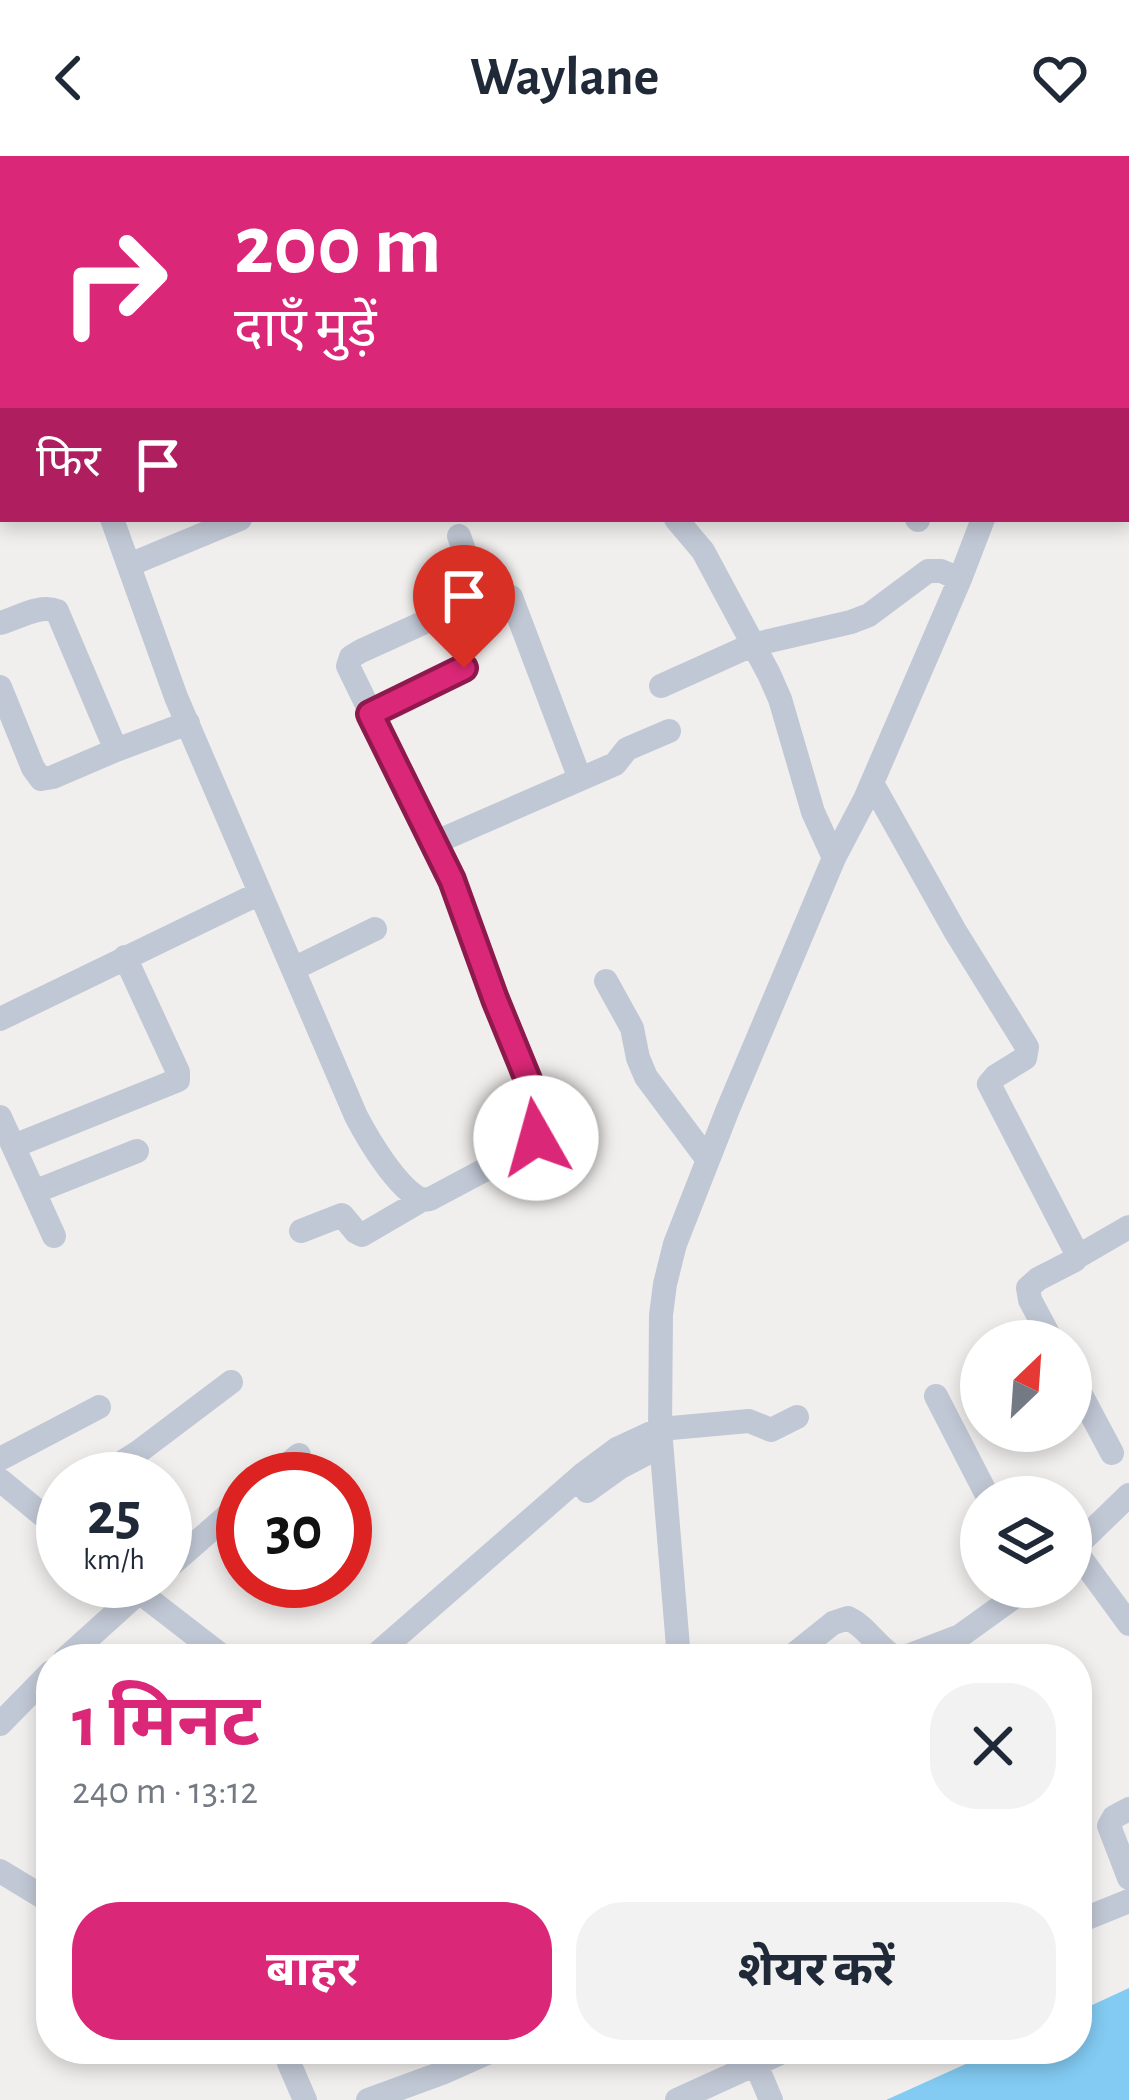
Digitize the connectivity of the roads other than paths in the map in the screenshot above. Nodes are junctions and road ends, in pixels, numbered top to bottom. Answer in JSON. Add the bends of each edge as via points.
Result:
{"nodes":[{"id":1,"x":113,"y":522,"type":"edge"},
{"id":2,"x":232,"y":522,"type":"edge"},
{"id":3,"x":679,"y":522,"type":"edge"},
{"id":4,"x":982,"y":522,"type":"edge"},
{"id":5,"x":459,"y":536,"type":"dead end"},
{"id":6,"x":129,"y":565,"type":"junction"},
{"id":7,"x":960,"y":579,"type":"junction"},
{"id":8,"x":511,"y":597,"type":"dead end"},
{"id":9,"x":0,"y":623,"type":"edge"},
{"id":10,"x":752,"y":645,"type":"junction"},
{"id":11,"x":464,"y":668,"type":"dead end"},
{"id":12,"x":661,"y":686,"type":"dead end"},
{"id":13,"x":0,"y":687,"type":"edge"},
{"id":14,"x":370,"y":714,"type":"junction"},
{"id":15,"x":188,"y":723,"type":"junction"},
{"id":16,"x":669,"y":731,"type":"dead end"},
{"id":17,"x":116,"y":750,"type":"junction"},
{"id":18,"x":580,"y":779,"type":"junction"},
{"id":19,"x":872,"y":783,"type":"junction"},
{"id":20,"x":434,"y":843,"type":"junction"},
{"id":21,"x":834,"y":858,"type":"junction"},
{"id":22,"x":260,"y":893,"type":"junction"},
{"id":23,"x":375,"y":928,"type":"dead end"},
{"id":24,"x":125,"y":958,"type":"junction"},
{"id":25,"x":293,"y":969,"type":"junction"},
{"id":26,"x":606,"y":981,"type":"dead end"},
{"id":27,"x":0,"y":1019,"type":"edge"},
{"id":28,"x":0,"y":1118,"type":"edge"},
{"id":29,"x":14,"y":1146,"type":"junction"},
{"id":30,"x":137,"y":1151,"type":"dead end"},
{"id":31,"x":708,"y":1160,"type":"junction"},
{"id":32,"x":34,"y":1192,"type":"junction"},
{"id":33,"x":422,"y":1201,"type":"junction"},
{"id":34,"x":1129,"y":1227,"type":"edge"},
{"id":35,"x":301,"y":1231,"type":"dead end"},
{"id":36,"x":54,"y":1236,"type":"dead end"},
{"id":37,"x":1077,"y":1257,"type":"junction"},
{"id":38,"x":1041,"y":1320,"type":"edge"},
{"id":39,"x":231,"y":1382,"type":"dead end"},
{"id":40,"x":936,"y":1396,"type":"dead end"},
{"id":41,"x":99,"y":1407,"type":"dead end"},
{"id":42,"x":1092,"y":1415,"type":"edge"},
{"id":43,"x":797,"y":1417,"type":"dead end"},
{"id":44,"x":661,"y":1438,"type":"junction"},
{"id":45,"x":134,"y":1452,"type":"edge"},
{"id":46,"x":1112,"y":1453,"type":"dead end"},
{"id":47,"x":0,"y":1460,"type":"edge"},
{"id":48,"x":977,"y":1476,"type":"edge"},
{"id":49,"x":0,"y":1480,"type":"edge"},
{"id":50,"x":1129,"y":1495,"type":"edge"},
{"id":51,"x":36,"y":1499,"type":"edge"},
{"id":52,"x":216,"y":1526,"type":"edge"},
{"id":53,"x":1092,"y":1531,"type":"edge"},
{"id":54,"x":192,"y":1546,"type":"edge"},
{"id":55,"x":1092,"y":1576,"type":"edge"},
{"id":56,"x":477,"y":1577,"type":"junction"},
{"id":57,"x":116,"y":1608,"type":"edge"},
{"id":58,"x":166,"y":1608,"type":"edge"},
{"id":59,"x":999,"y":1608,"type":"edge"},
{"id":60,"x":1129,"y":1624,"type":"edge"},
{"id":61,"x":80,"y":1644,"type":"edge"},
{"id":62,"x":208,"y":1644,"type":"edge"},
{"id":63,"x":390,"y":1644,"type":"edge"},
{"id":64,"x":408,"y":1644,"type":"edge"},
{"id":65,"x":678,"y":1644,"type":"edge"},
{"id":66,"x":807,"y":1644,"type":"edge"},
{"id":67,"x":878,"y":1644,"type":"edge"},
{"id":68,"x":939,"y":1644,"type":"edge"},
{"id":69,"x":36,"y":1687,"type":"edge"},
{"id":70,"x":0,"y":1724,"type":"edge"},
{"id":71,"x":1129,"y":1808,"type":"edge"},
{"id":72,"x":0,"y":1871,"type":"edge"},
{"id":73,"x":1129,"y":1878,"type":"edge"},
{"id":74,"x":36,"y":1893,"type":"edge"},
{"id":75,"x":1129,"y":1900,"type":"edge"},
{"id":76,"x":1092,"y":1916,"type":"edge"},
{"id":77,"x":290,"y":2064,"type":"edge"},
{"id":78,"x":464,"y":2064,"type":"edge"},
{"id":79,"x":760,"y":2074,"type":"edge"},
{"id":80,"x":304,"y":2100,"type":"edge"},
{"id":81,"x":368,"y":2100,"type":"edge"},
{"id":82,"x":677,"y":2100,"type":"edge"}],
"edges":[{"from":1,"to":6,"type":"street"},
{"from":2,"to":6,"type":"street"},
{"from":3,"to":10,"type":"street","via":[[703,550]]},
{"from":4,"to":7,"type":"street"},
{"from":5,"to":14,"type":"street","via":[[475,593],[348,661]]},
{"from":6,"to":15,"type":"street"},
{"from":7,"to":10,"type":"street","via":[[928,571],[869,615]]},
{"from":7,"to":19,"type":"street"},
{"from":8,"to":18,"type":"street"},
{"from":9,"to":17,"type":"street","via":[[42,608],[57,611]]},
{"from":10,"to":12,"type":"street"},
{"from":10,"to":21,"type":"street","via":[[780,699]]},
{"from":11,"to":14,"type":"street"},
{"from":13,"to":17,"type":"street","via":[[41,778]]},
{"from":14,"to":20,"type":"street"},
{"from":15,"to":17,"type":"street"},
{"from":15,"to":22,"type":"street"},
{"from":16,"to":18,"type":"street"},
{"from":18,"to":20,"type":"street"},
{"from":19,"to":21,"type":"street"},
{"from":19,"to":37,"type":"street","via":[[1027,1047],[990,1090]]},
{"from":20,"to":33,"type":"street","via":[[543,1126],[524,1149]]},
{"from":21,"to":31,"type":"street"},
{"from":22,"to":24,"type":"street"},
{"from":22,"to":25,"type":"street"},
{"from":23,"to":25,"type":"street"},
{"from":24,"to":27,"type":"street"},
{"from":24,"to":29,"type":"street","via":[[178,1079]]},
{"from":25,"to":33,"type":"street","via":[[367,1136]]},
{"from":26,"to":31,"type":"street","via":[[646,1077]]},
{"from":28,"to":29,"type":"street"},
{"from":29,"to":32,"type":"street"},
{"from":30,"to":32,"type":"street"},
{"from":31,"to":44,"type":"street","via":[[664,1285]]},
{"from":32,"to":36,"type":"street"},
{"from":33,"to":35,"type":"street","via":[[362,1235],[341,1215]]},
{"from":34,"to":37,"type":"street"},
{"from":37,"to":38,"type":"street","via":[[1028,1288]]},
{"from":39,"to":45,"type":"street"},
{"from":40,"to":48,"type":"street"},
{"from":41,"to":47,"type":"street"},
{"from":42,"to":46,"type":"street"},
{"from":43,"to":44,"type":"street","via":[[771,1430],[749,1421]]},
{"from":44,"to":56,"type":"street","via":[[603,1458]]},
{"from":44,"to":65,"type":"street"},
{"from":49,"to":51,"type":"street"},
{"from":50,"to":53,"type":"street"},
{"from":52,"to":54,"type":"street"},
{"from":55,"to":60,"type":"street"},
{"from":56,"to":63,"type":"street"},
{"from":56,"to":64,"type":"street"},
{"from":57,"to":61,"type":"street"},
{"from":58,"to":62,"type":"street"},
{"from":59,"to":68,"type":"street"},
{"from":66,"to":67,"type":"street","via":[[848,1618]]},
{"from":69,"to":70,"type":"street"},
{"from":71,"to":73,"type":"street","via":[[1109,1826]]},
{"from":72,"to":74,"type":"street"},
{"from":75,"to":76,"type":"street"},
{"from":77,"to":80,"type":"street"},
{"from":78,"to":81,"type":"street"},
{"from":79,"to":82,"type":"street"}]}
